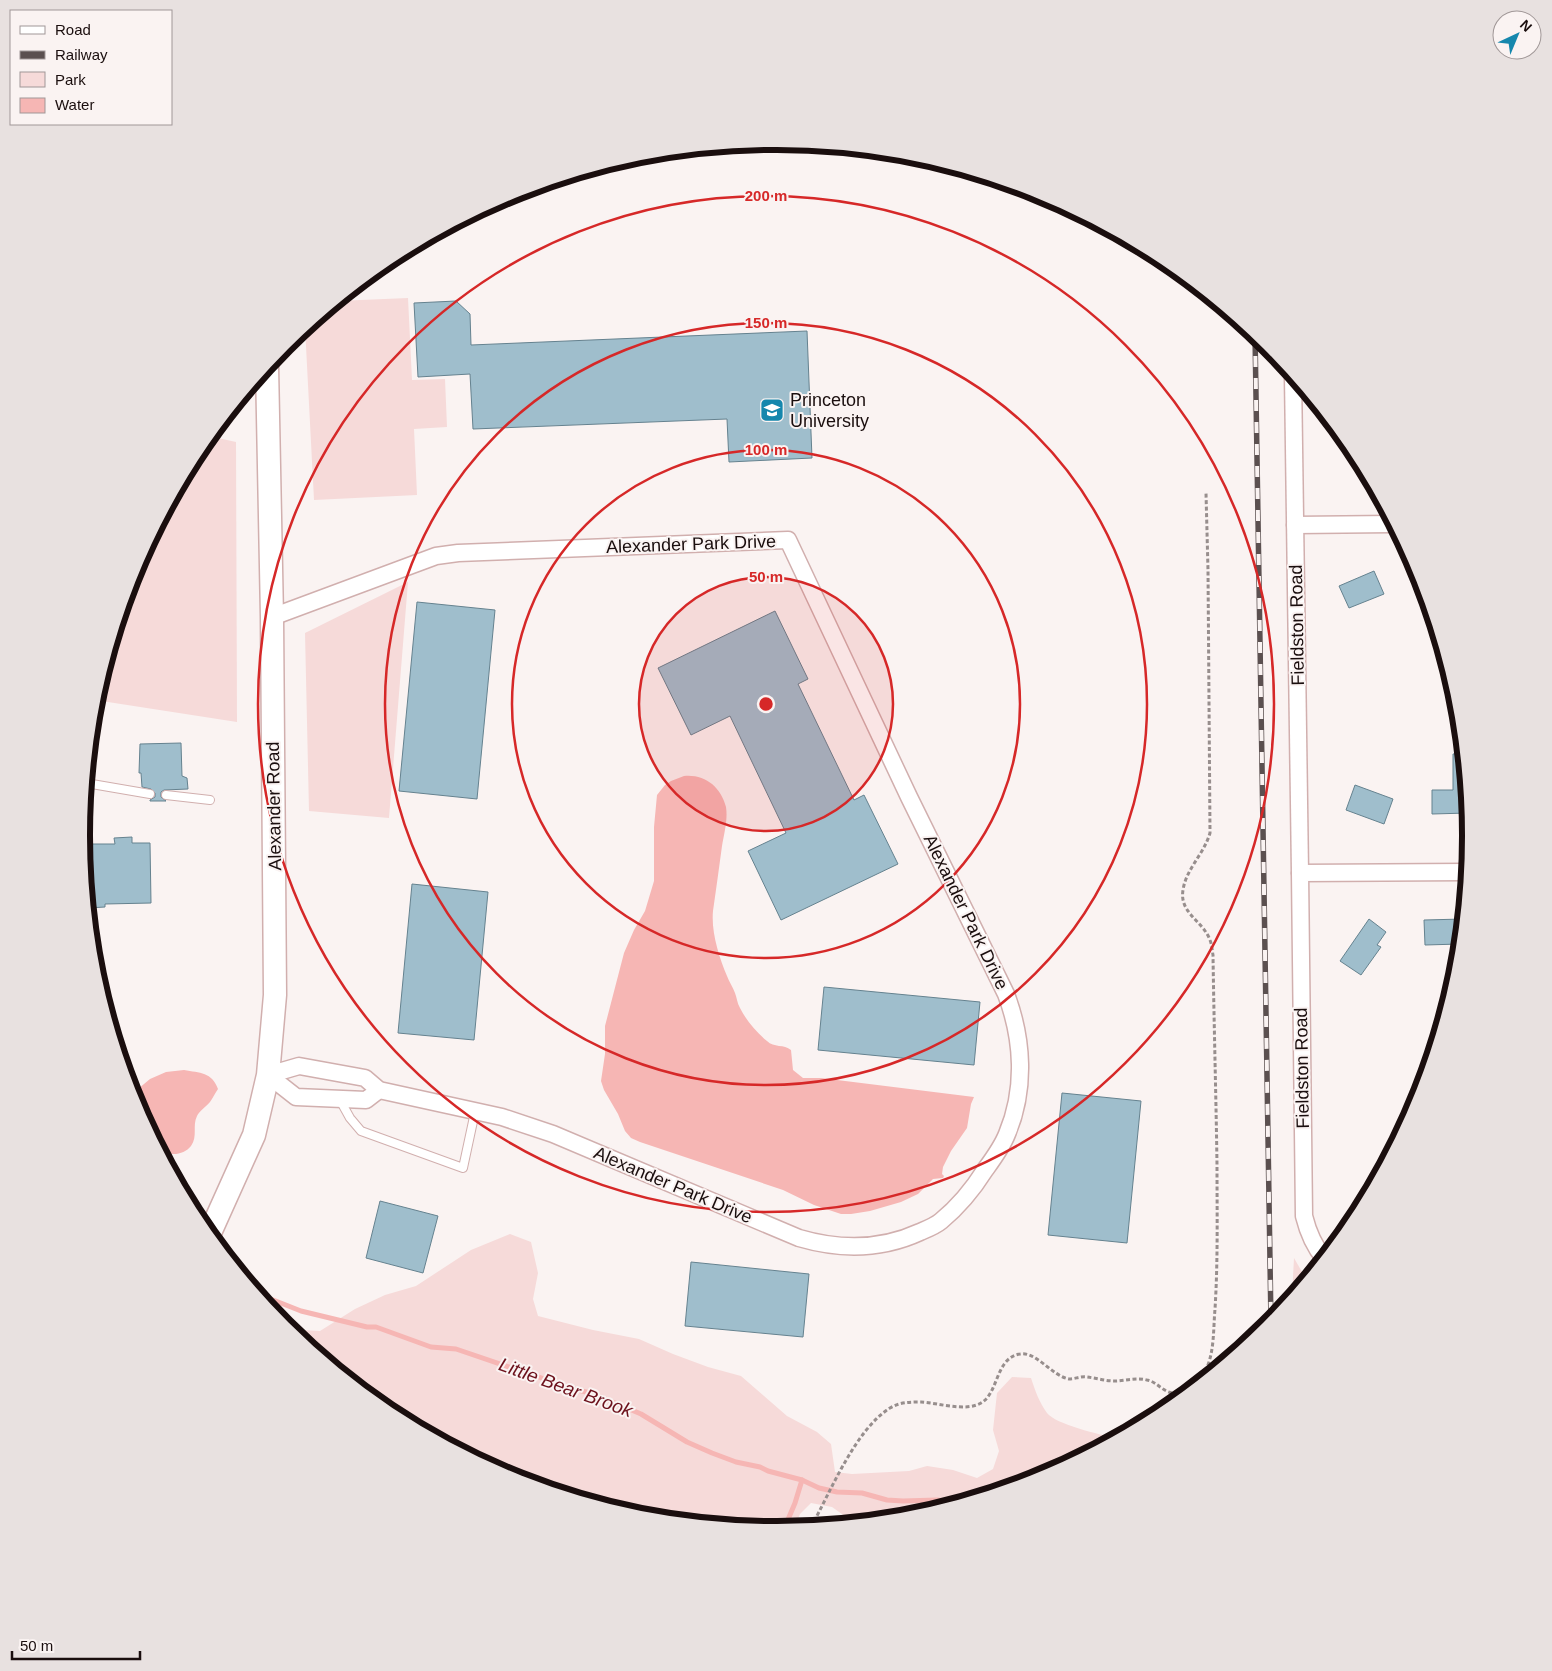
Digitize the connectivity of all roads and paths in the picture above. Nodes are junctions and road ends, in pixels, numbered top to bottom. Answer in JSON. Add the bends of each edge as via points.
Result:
{"nodes":[{"id":1,"x":267,"y":375,"type":"edge"},
{"id":2,"x":1293,"y":384,"type":"edge"},
{"id":3,"x":1206,"y":493,"type":"dead end"},
{"id":4,"x":1387,"y":524,"type":"edge"},
{"id":5,"x":1295,"y":525,"type":"junction"},
{"id":6,"x":272,"y":617,"type":"junction"},
{"id":7,"x":92,"y":784,"type":"edge"},
{"id":8,"x":150,"y":794,"type":"dead end"},
{"id":9,"x":166,"y":795,"type":"dead end"},
{"id":10,"x":210,"y":800,"type":"dead end"},
{"id":11,"x":1461,"y":872,"type":"edge"},
{"id":12,"x":1300,"y":873,"type":"junction"},
{"id":13,"x":268,"y":1075,"type":"junction"},
{"id":14,"x":379,"y":1090,"type":"junction"},
{"id":15,"x":340,"y":1100,"type":"junction"},
{"id":16,"x":476,"y":1112,"type":"junction"},
{"id":17,"x":213,"y":1227,"type":"edge"},
{"id":18,"x":1320,"y":1253,"type":"edge"},
{"id":19,"x":1205,"y":1370,"type":"edge"},
{"id":20,"x":1176,"y":1393,"type":"edge"},
{"id":21,"x":815,"y":1520,"type":"edge"}],
"edges":[{"from":1,"to":6,"type":"street","name":"Alexander Road"},
{"from":2,"to":5,"type":"street","name":"Fieldston Road"},
{"from":3,"to":19,"type":"path","via":[[1210,833],[1186,878],[1182,899],[1188,912],[1210,939],[1213,956],[1218,1269],[1211,1354]]},
{"from":4,"to":5,"type":"street"},
{"from":5,"to":12,"type":"street","name":"Fieldston Road"},
{"from":6,"to":13,"type":"street","name":"Alexander Road","via":[[276,986]]},
{"from":6,"to":16,"type":"street","name":"Alexander Park Drive","via":[[436,556],[788,540],[1002,985],[1019,1040],[1015,1111],[1006,1136],[976,1184],[939,1223],[894,1242],[868,1247],[835,1246],[798,1238],[553,1134]]},
{"from":7,"to":8,"type":"lane"},
{"from":9,"to":10,"type":"lane"},
{"from":11,"to":12,"type":"street"},
{"from":12,"to":18,"type":"street","name":"Fieldston Road","via":[[1304,1216]]},
{"from":13,"to":14,"type":"street","name":"Alexander Park Drive","via":[[299,1066],[365,1078]]},
{"from":13,"to":15,"type":"street","via":[[296,1097]]},
{"from":13,"to":17,"type":"street","name":"Alexander Road","via":[[254,1135]]},
{"from":14,"to":15,"type":"street","via":[[366,1100]]},
{"from":14,"to":16,"type":"street","name":"Alexander Park Drive"},
{"from":15,"to":16,"type":"lane","via":[[361,1131],[463,1168]]},
{"from":20,"to":21,"type":"path","via":[[1148,1380],[1069,1378],[1034,1358],[1020,1354],[1002,1367],[989,1395],[975,1406],[908,1401],[879,1417],[863,1435],[841,1470]]}]}
